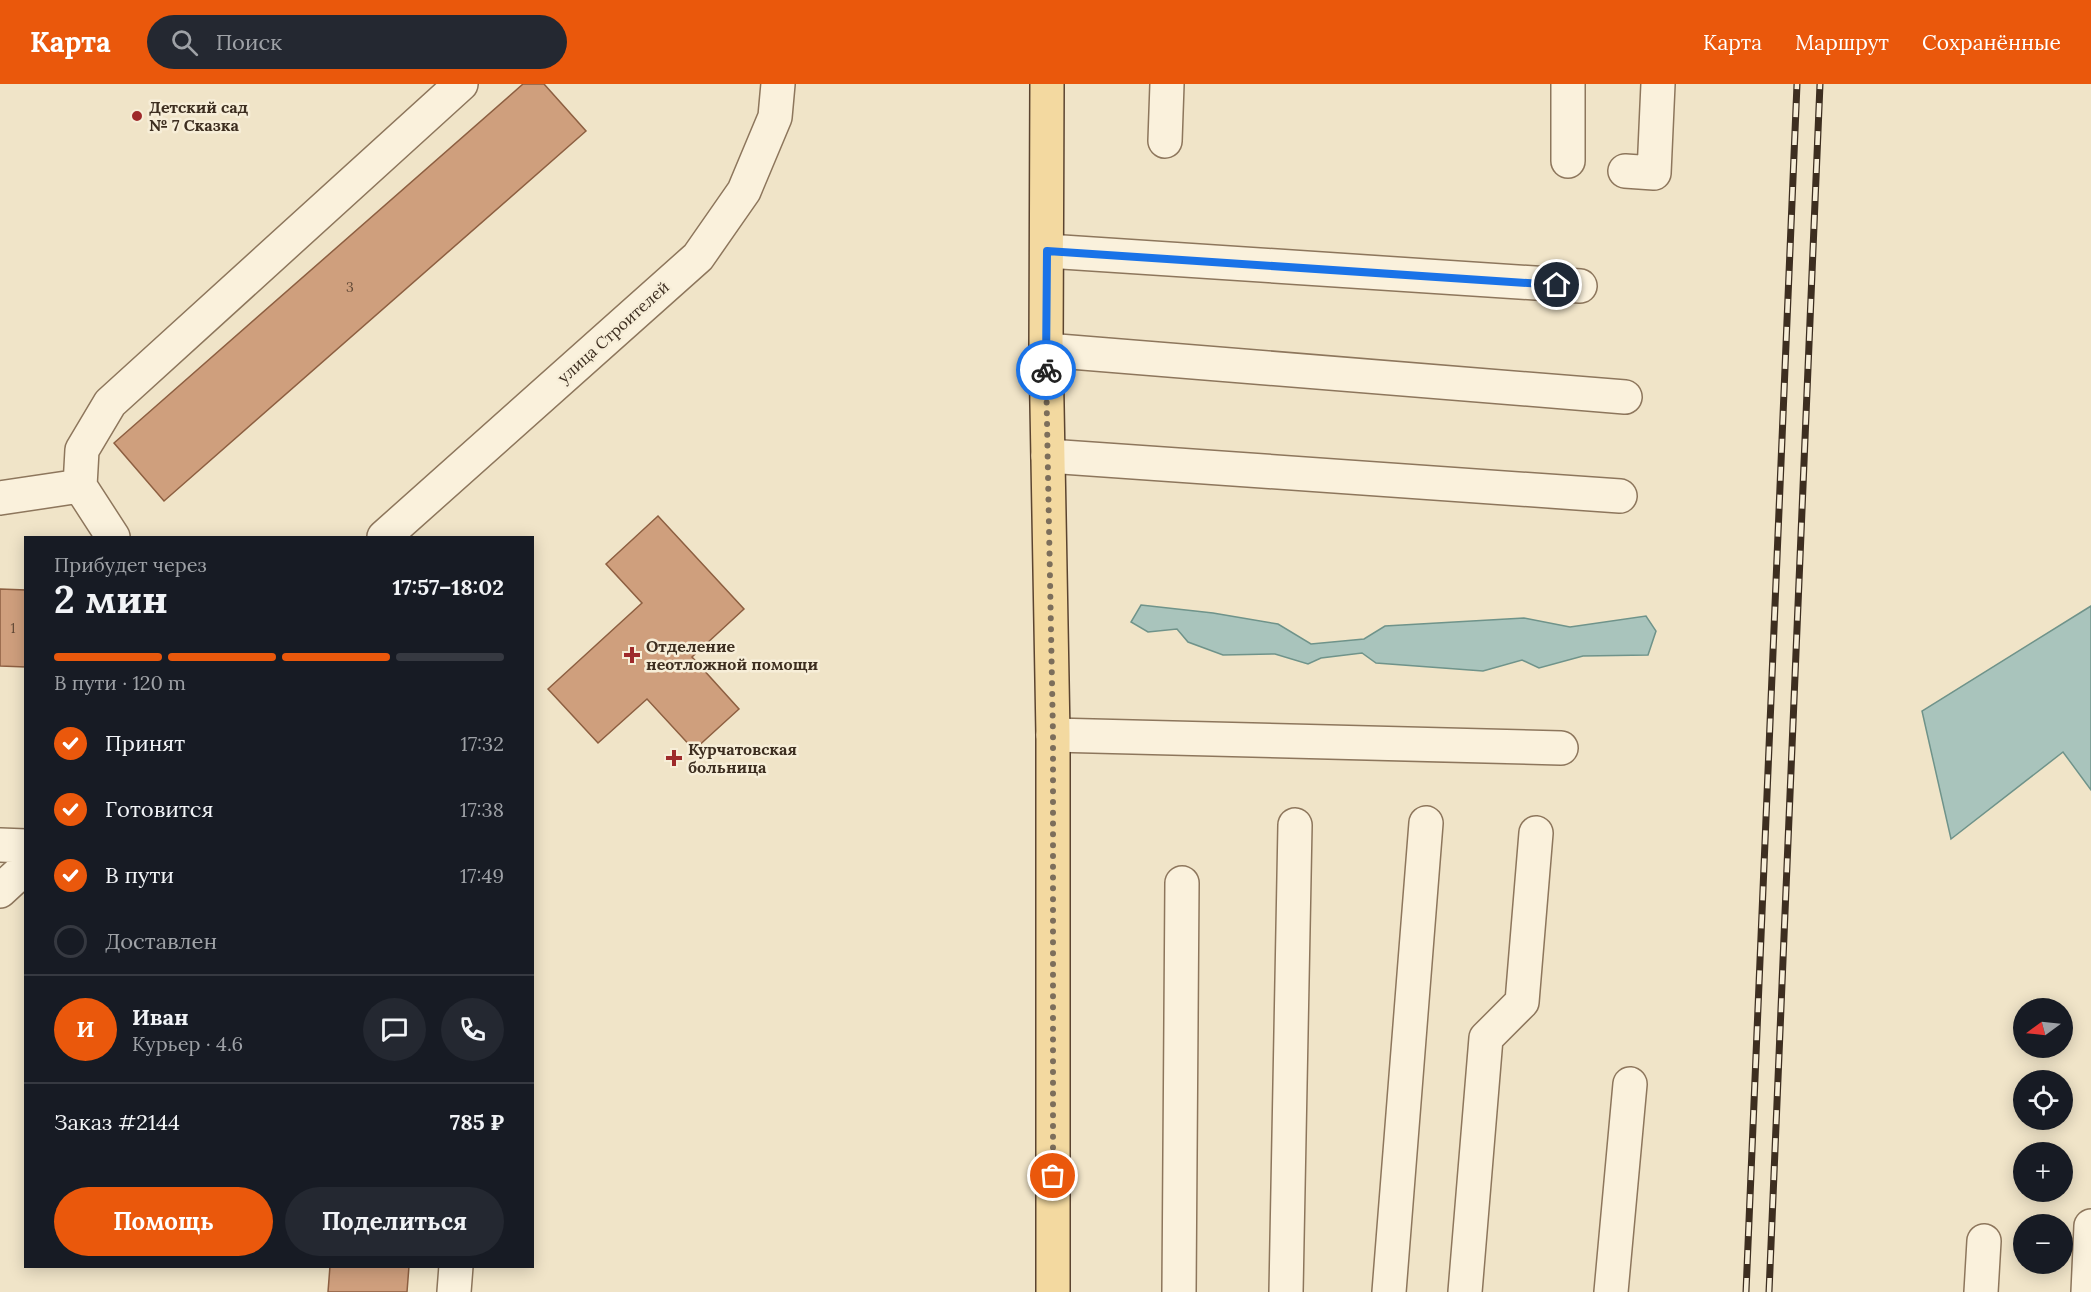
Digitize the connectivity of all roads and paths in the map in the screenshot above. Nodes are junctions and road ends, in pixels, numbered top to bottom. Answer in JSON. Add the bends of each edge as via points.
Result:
{"nodes":[{"id":1,"x":461,"y":84,"type":"edge"},
{"id":2,"x":778,"y":84,"type":"edge"},
{"id":3,"x":1047,"y":84,"type":"edge"},
{"id":4,"x":1167,"y":84,"type":"edge"},
{"id":5,"x":1568,"y":84,"type":"edge"},
{"id":6,"x":1658,"y":84,"type":"edge"},
{"id":7,"x":1165,"y":141,"type":"dead end"},
{"id":8,"x":1568,"y":161,"type":"dead end"},
{"id":9,"x":1625,"y":171,"type":"dead end"},
{"id":10,"x":1047,"y":251,"type":"junction"},
{"id":11,"x":1580,"y":286,"type":"dead end"},
{"id":12,"x":1046,"y":350,"type":"junction"},
{"id":13,"x":1625,"y":397,"type":"dead end"},
{"id":14,"x":1048,"y":456,"type":"junction"},
{"id":15,"x":80,"y":486,"type":"junction"},
{"id":16,"x":1620,"y":496,"type":"dead end"},
{"id":17,"x":0,"y":498,"type":"edge"},
{"id":18,"x":112,"y":536,"type":"edge"},
{"id":19,"x":385,"y":536,"type":"edge"},
{"id":20,"x":1053,"y":735,"type":"junction"},
{"id":21,"x":1561,"y":748,"type":"dead end"},
{"id":22,"x":1426,"y":823,"type":"dead end"},
{"id":23,"x":1295,"y":825,"type":"dead end"},
{"id":24,"x":1536,"y":833,"type":"dead end"},
{"id":25,"x":0,"y":845,"type":"edge"},
{"id":26,"x":24,"y":846,"type":"edge"},
{"id":27,"x":1182,"y":883,"type":"dead end"},
{"id":28,"x":1630,"y":1084,"type":"dead end"},
{"id":29,"x":2091,"y":1226,"type":"edge"},
{"id":30,"x":1984,"y":1241,"type":"dead end"},
{"id":31,"x":456,"y":1268,"type":"edge"},
{"id":32,"x":454,"y":1292,"type":"edge"},
{"id":33,"x":1053,"y":1292,"type":"edge"},
{"id":34,"x":1179,"y":1292,"type":"edge"},
{"id":35,"x":1286,"y":1292,"type":"edge"},
{"id":36,"x":1389,"y":1292,"type":"edge"},
{"id":37,"x":1465,"y":1292,"type":"edge"},
{"id":38,"x":1611,"y":1292,"type":"edge"},
{"id":39,"x":1982,"y":1292,"type":"edge"},
{"id":40,"x":2088,"y":1292,"type":"edge"}],
"edges":[{"from":1,"to":15,"type":"street","via":[[110,403],[82,450]]},
{"from":2,"to":19,"type":"street","name":"улица Строителей","via":[[775,117],[744,191],[698,257]]},
{"from":3,"to":10,"type":"main road"},
{"from":4,"to":7,"type":"street"},
{"from":5,"to":8,"type":"street"},
{"from":6,"to":9,"type":"street","via":[[1654,173]]},
{"from":10,"to":11,"type":"street"},
{"from":10,"to":12,"type":"main road"},
{"from":12,"to":13,"type":"street"},
{"from":12,"to":14,"type":"main road"},
{"from":14,"to":16,"type":"street"},
{"from":14,"to":20,"type":"main road"},
{"from":15,"to":17,"type":"street"},
{"from":15,"to":18,"type":"street"},
{"from":20,"to":21,"type":"street"},
{"from":20,"to":33,"type":"main road"},
{"from":22,"to":36,"type":"street"},
{"from":23,"to":35,"type":"street"},
{"from":24,"to":37,"type":"street","via":[[1522,1002],[1486,1038]]},
{"from":25,"to":26,"type":"street"},
{"from":27,"to":34,"type":"street"},
{"from":28,"to":38,"type":"street"},
{"from":29,"to":40,"type":"street"},
{"from":30,"to":39,"type":"street"},
{"from":31,"to":32,"type":"street"}]}
